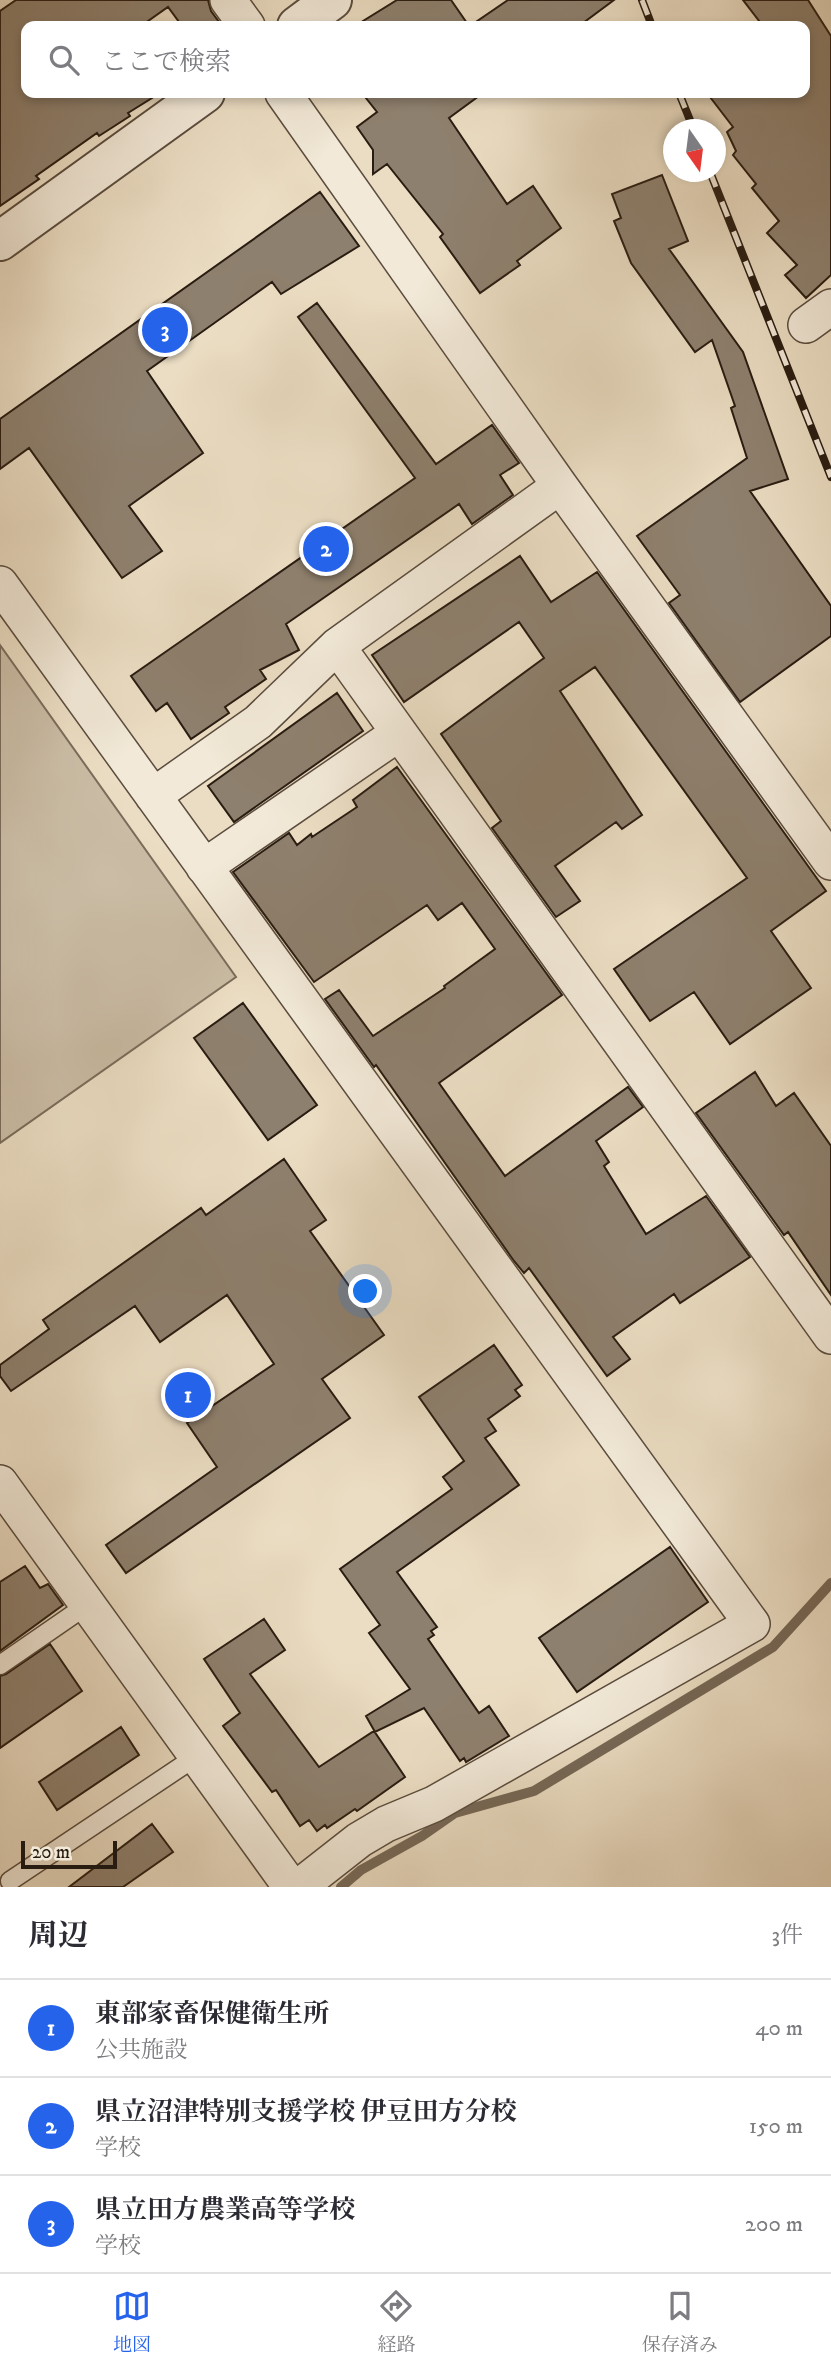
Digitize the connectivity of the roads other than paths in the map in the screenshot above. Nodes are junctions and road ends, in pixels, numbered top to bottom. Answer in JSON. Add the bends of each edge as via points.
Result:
{"nodes":[{"id":1,"x":228,"y":0,"type":"edge"},
{"id":2,"x":332,"y":0,"type":"edge"},
{"id":3,"x":243,"y":21,"type":"edge"},
{"id":4,"x":304,"y":21,"type":"edge"},
{"id":5,"x":198,"y":98,"type":"edge"},
{"id":6,"x":287,"y":98,"type":"edge"},
{"id":7,"x":0,"y":241,"type":"edge"},
{"id":8,"x":560,"y":486,"type":"junction"},
{"id":9,"x":0,"y":583,"type":"edge"},
{"id":10,"x":337,"y":646,"type":"junction"},
{"id":11,"x":399,"y":733,"type":"junction"},
{"id":12,"x":153,"y":796,"type":"junction"},
{"id":13,"x":831,"y":862,"type":"edge"},
{"id":14,"x":204,"y":867,"type":"junction"},
{"id":15,"x":831,"y":1336,"type":"edge"},
{"id":16,"x":0,"y":1483,"type":"edge"},
{"id":17,"x":87,"y":1605,"type":"junction"},
{"id":18,"x":0,"y":1665,"type":"edge"},
{"id":19,"x":197,"y":1756,"type":"junction"},
{"id":20,"x":10,"y":1881,"type":"dead end"},
{"id":21,"x":291,"y":1887,"type":"edge"},
{"id":22,"x":299,"y":1887,"type":"edge"}],
"edges":[{"from":1,"to":3,"type":"street"},
{"from":2,"to":4,"type":"street"},
{"from":5,"to":7,"type":"street"},
{"from":6,"to":8,"type":"street"},
{"from":8,"to":10,"type":"street"},
{"from":8,"to":13,"type":"street"},
{"from":9,"to":12,"type":"street"},
{"from":10,"to":11,"type":"street"},
{"from":10,"to":12,"type":"street","via":[[258,722]]},
{"from":11,"to":14,"type":"street"},
{"from":11,"to":15,"type":"street"},
{"from":12,"to":14,"type":"street"},
{"from":14,"to":22,"type":"street","via":[[752,1625],[434,1804],[386,1824]]},
{"from":16,"to":17,"type":"street"},
{"from":17,"to":18,"type":"lane"},
{"from":17,"to":19,"type":"street"},
{"from":19,"to":20,"type":"lane"},
{"from":19,"to":21,"type":"street"}]}
